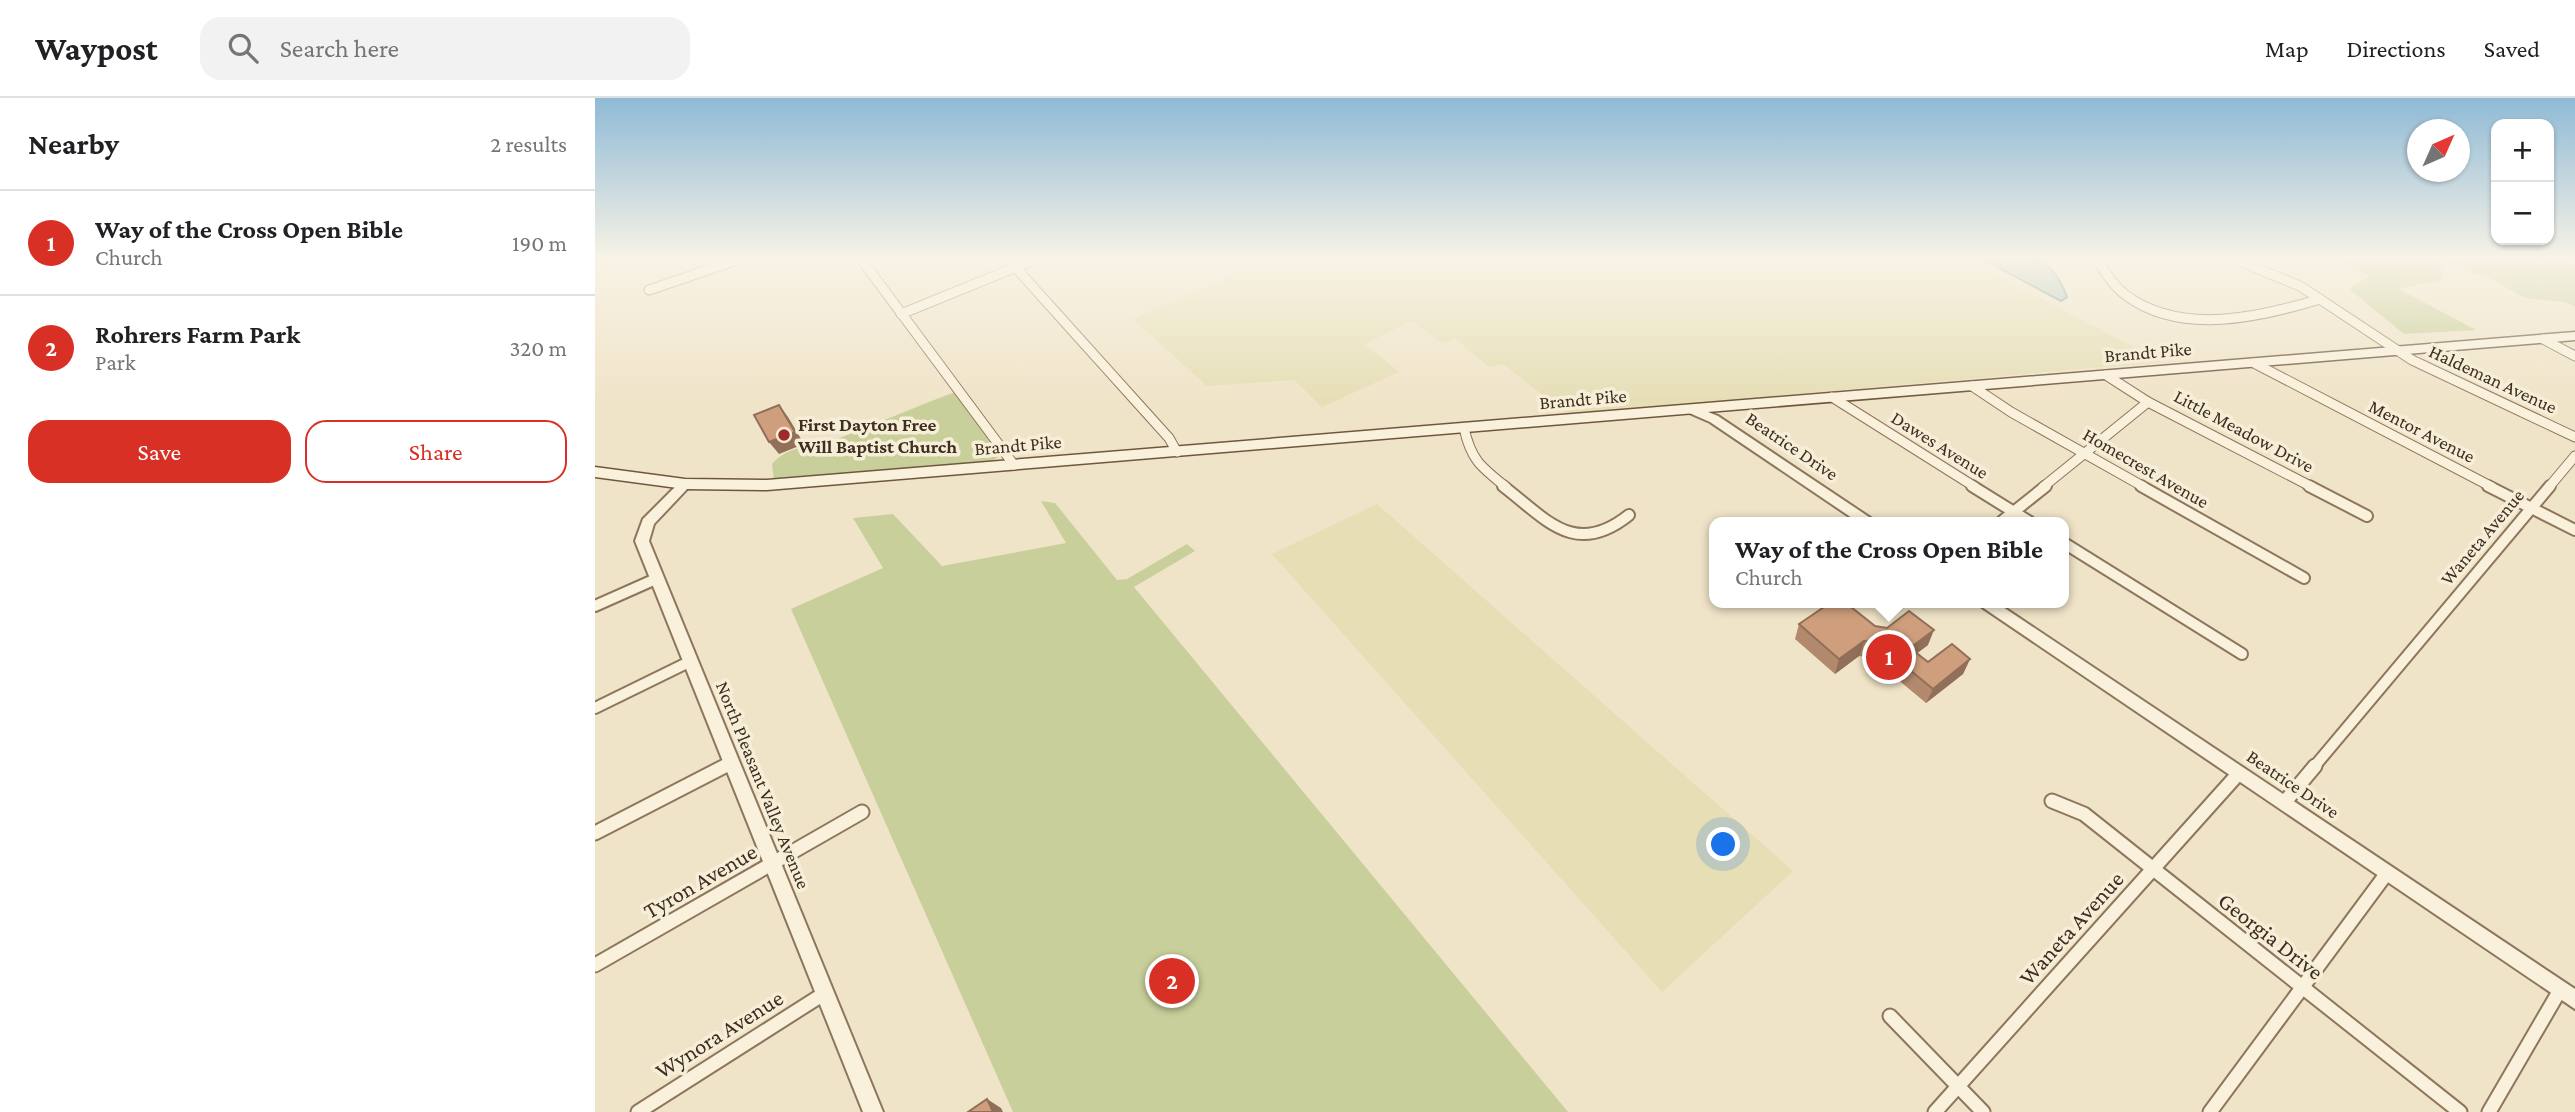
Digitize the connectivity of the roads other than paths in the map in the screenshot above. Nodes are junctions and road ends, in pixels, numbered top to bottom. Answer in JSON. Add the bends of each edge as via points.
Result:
{"nodes":[{"id":1,"x":895,"y":306,"type":"edge"},
{"id":2,"x":920,"y":306,"type":"edge"},
{"id":3,"x":1050,"y":306,"type":"edge"},
{"id":4,"x":2152,"y":306,"type":"edge"},
{"id":5,"x":2299,"y":306,"type":"edge"},
{"id":6,"x":2331,"y":306,"type":"edge"},
{"id":7,"x":901,"y":314,"type":"junction"},
{"id":8,"x":2575,"y":337,"type":"edge"},
{"id":9,"x":2543,"y":339,"type":"junction"},
{"id":10,"x":2398,"y":351,"type":"junction"},
{"id":11,"x":2575,"y":356,"type":"edge"},
{"id":12,"x":2254,"y":363,"type":"junction"},
{"id":13,"x":2106,"y":375,"type":"junction"},
{"id":14,"x":1972,"y":386,"type":"junction"},
{"id":15,"x":1832,"y":397,"type":"junction"},
{"id":16,"x":2148,"y":402,"type":"junction"},
{"id":17,"x":1691,"y":409,"type":"junction"},
{"id":18,"x":1464,"y":428,"type":"junction"},
{"id":19,"x":2575,"y":437,"type":"edge"},
{"id":20,"x":1177,"y":452,"type":"junction"},
{"id":21,"x":2085,"y":454,"type":"junction"},
{"id":22,"x":2575,"y":456,"type":"edge"},
{"id":23,"x":1014,"y":465,"type":"junction"},
{"id":24,"x":595,"y":472,"type":"edge"},
{"id":25,"x":685,"y":484,"type":"junction"},
{"id":26,"x":2532,"y":507,"type":"junction"},
{"id":27,"x":2014,"y":512,"type":"junction"},
{"id":28,"x":1629,"y":515,"type":"dead end"},
{"id":29,"x":2367,"y":516,"type":"dead end"},
{"id":30,"x":1860,"y":517,"type":"edge"},
{"id":31,"x":2008,"y":517,"type":"edge"},
{"id":32,"x":2022,"y":517,"type":"edge"},
{"id":33,"x":2575,"y":530,"type":"edge"},
{"id":34,"x":2069,"y":546,"type":"edge"},
{"id":35,"x":657,"y":578,"type":"junction"},
{"id":36,"x":2304,"y":578,"type":"dead end"},
{"id":37,"x":595,"y":606,"type":"edge"},
{"id":38,"x":1994,"y":608,"type":"edge"},
{"id":39,"x":2242,"y":654,"type":"dead end"},
{"id":40,"x":691,"y":661,"type":"junction"},
{"id":41,"x":595,"y":708,"type":"edge"},
{"id":42,"x":731,"y":762,"type":"junction"},
{"id":43,"x":2239,"y":773,"type":"junction"},
{"id":44,"x":2052,"y":801,"type":"dead end"},
{"id":45,"x":2284,"y":803,"type":"junction"},
{"id":46,"x":862,"y":812,"type":"dead end"},
{"id":47,"x":595,"y":833,"type":"edge"},
{"id":48,"x":773,"y":864,"type":"junction"},
{"id":49,"x":2153,"y":869,"type":"junction"},
{"id":50,"x":2387,"y":873,"type":"junction"},
{"id":51,"x":595,"y":965,"type":"edge"},
{"id":52,"x":2302,"y":987,"type":"junction"},
{"id":53,"x":2560,"y":990,"type":"junction"},
{"id":54,"x":825,"y":993,"type":"junction"},
{"id":55,"x":2575,"y":1000,"type":"edge"},
{"id":56,"x":1891,"y":1016,"type":"dead end"},
{"id":57,"x":1958,"y":1087,"type":"junction"},
{"id":58,"x":638,"y":1112,"type":"edge"},
{"id":59,"x":873,"y":1112,"type":"edge"},
{"id":60,"x":1935,"y":1112,"type":"edge"},
{"id":61,"x":1983,"y":1112,"type":"edge"},
{"id":62,"x":2210,"y":1112,"type":"edge"},
{"id":63,"x":2459,"y":1112,"type":"edge"},
{"id":64,"x":2489,"y":1112,"type":"edge"}],
"edges":[{"from":1,"to":7,"type":"street"},
{"from":2,"to":7,"type":"street"},
{"from":3,"to":20,"type":"street"},
{"from":4,"to":5,"type":"street","via":[[2178,316],[2204,318]]},
{"from":6,"to":10,"type":"street","name":"Haldeman Avenue"},
{"from":7,"to":23,"type":"street"},
{"from":8,"to":9,"type":"main road","name":"Brandt Pike"},
{"from":9,"to":10,"type":"main road","name":"Brandt Pike"},
{"from":9,"to":11,"type":"street"},
{"from":10,"to":12,"type":"main road","name":"Brandt Pike"},
{"from":10,"to":19,"type":"street","name":"Haldeman Avenue"},
{"from":12,"to":13,"type":"main road","name":"Brandt Pike"},
{"from":12,"to":26,"type":"street","name":"Mentor Avenue"},
{"from":13,"to":14,"type":"main road","name":"Brandt Pike"},
{"from":13,"to":16,"type":"street","name":"Little Meadow Drive"},
{"from":14,"to":15,"type":"main road","name":"Brandt Pike"},
{"from":14,"to":21,"type":"street","name":"Homecrest Avenue"},
{"from":15,"to":17,"type":"main road","name":"Brandt Pike"},
{"from":15,"to":27,"type":"street","name":"Dawes Avenue"},
{"from":16,"to":21,"type":"street"},
{"from":16,"to":29,"type":"street","name":"Little Meadow Drive"},
{"from":17,"to":18,"type":"main road","name":"Brandt Pike"},
{"from":17,"to":30,"type":"street","name":"Beatrice Drive","via":[[1714,419]]},
{"from":18,"to":20,"type":"main road","name":"Brandt Pike"},
{"from":18,"to":28,"type":"street","via":[[1469,451],[1479,466],[1559,530],[1579,536],[1594,534]]},
{"from":20,"to":23,"type":"main road","name":"Brandt Pike"},
{"from":21,"to":27,"type":"street"},
{"from":21,"to":36,"type":"street","name":"Homecrest Avenue"},
{"from":22,"to":26,"type":"street","name":"Waneta Avenue"},
{"from":23,"to":25,"type":"main road","name":"Brandt Pike","via":[[767,485]]},
{"from":24,"to":25,"type":"main road","name":"Brandt Pike"},
{"from":25,"to":35,"type":"street","name":"North Pleasant Valley Avenue","via":[[648,522],[642,535]]},
{"from":26,"to":33,"type":"street","name":"Mentor Avenue"},
{"from":26,"to":45,"type":"street","name":"Waneta Avenue"},
{"from":27,"to":31,"type":"street"},
{"from":27,"to":32,"type":"street","name":"Dawes Avenue"},
{"from":34,"to":39,"type":"street"},
{"from":35,"to":37,"type":"street"},
{"from":35,"to":40,"type":"street","name":"North Pleasant Valley Avenue"},
{"from":38,"to":43,"type":"street","name":"Beatrice Drive"},
{"from":40,"to":41,"type":"street"},
{"from":40,"to":42,"type":"street","name":"North Pleasant Valley Avenue"},
{"from":42,"to":47,"type":"street"},
{"from":42,"to":48,"type":"street","name":"North Pleasant Valley Avenue"},
{"from":43,"to":45,"type":"street","name":"Beatrice Drive"},
{"from":43,"to":49,"type":"street","name":"Waneta Avenue"},
{"from":44,"to":49,"type":"street","name":"Georgia Drive","via":[[2084,814]]},
{"from":45,"to":50,"type":"street","name":"Beatrice Drive"},
{"from":46,"to":48,"type":"street","name":"Tyron Avenue"},
{"from":48,"to":51,"type":"street","name":"Tyron Avenue"},
{"from":48,"to":54,"type":"street","name":"North Pleasant Valley Avenue"},
{"from":49,"to":52,"type":"street","name":"Georgia Drive"},
{"from":49,"to":57,"type":"street","name":"Waneta Avenue"},
{"from":50,"to":52,"type":"street"},
{"from":50,"to":53,"type":"street","name":"Beatrice Drive"},
{"from":52,"to":62,"type":"street"},
{"from":52,"to":63,"type":"street","name":"Georgia Drive"},
{"from":53,"to":55,"type":"street","name":"Beatrice Drive"},
{"from":53,"to":64,"type":"street"},
{"from":54,"to":58,"type":"street","name":"Wynora Avenue"},
{"from":54,"to":59,"type":"street","name":"North Pleasant Valley Avenue"},
{"from":56,"to":57,"type":"street"},
{"from":57,"to":60,"type":"street","name":"Waneta Avenue"},
{"from":57,"to":61,"type":"street"}]}
